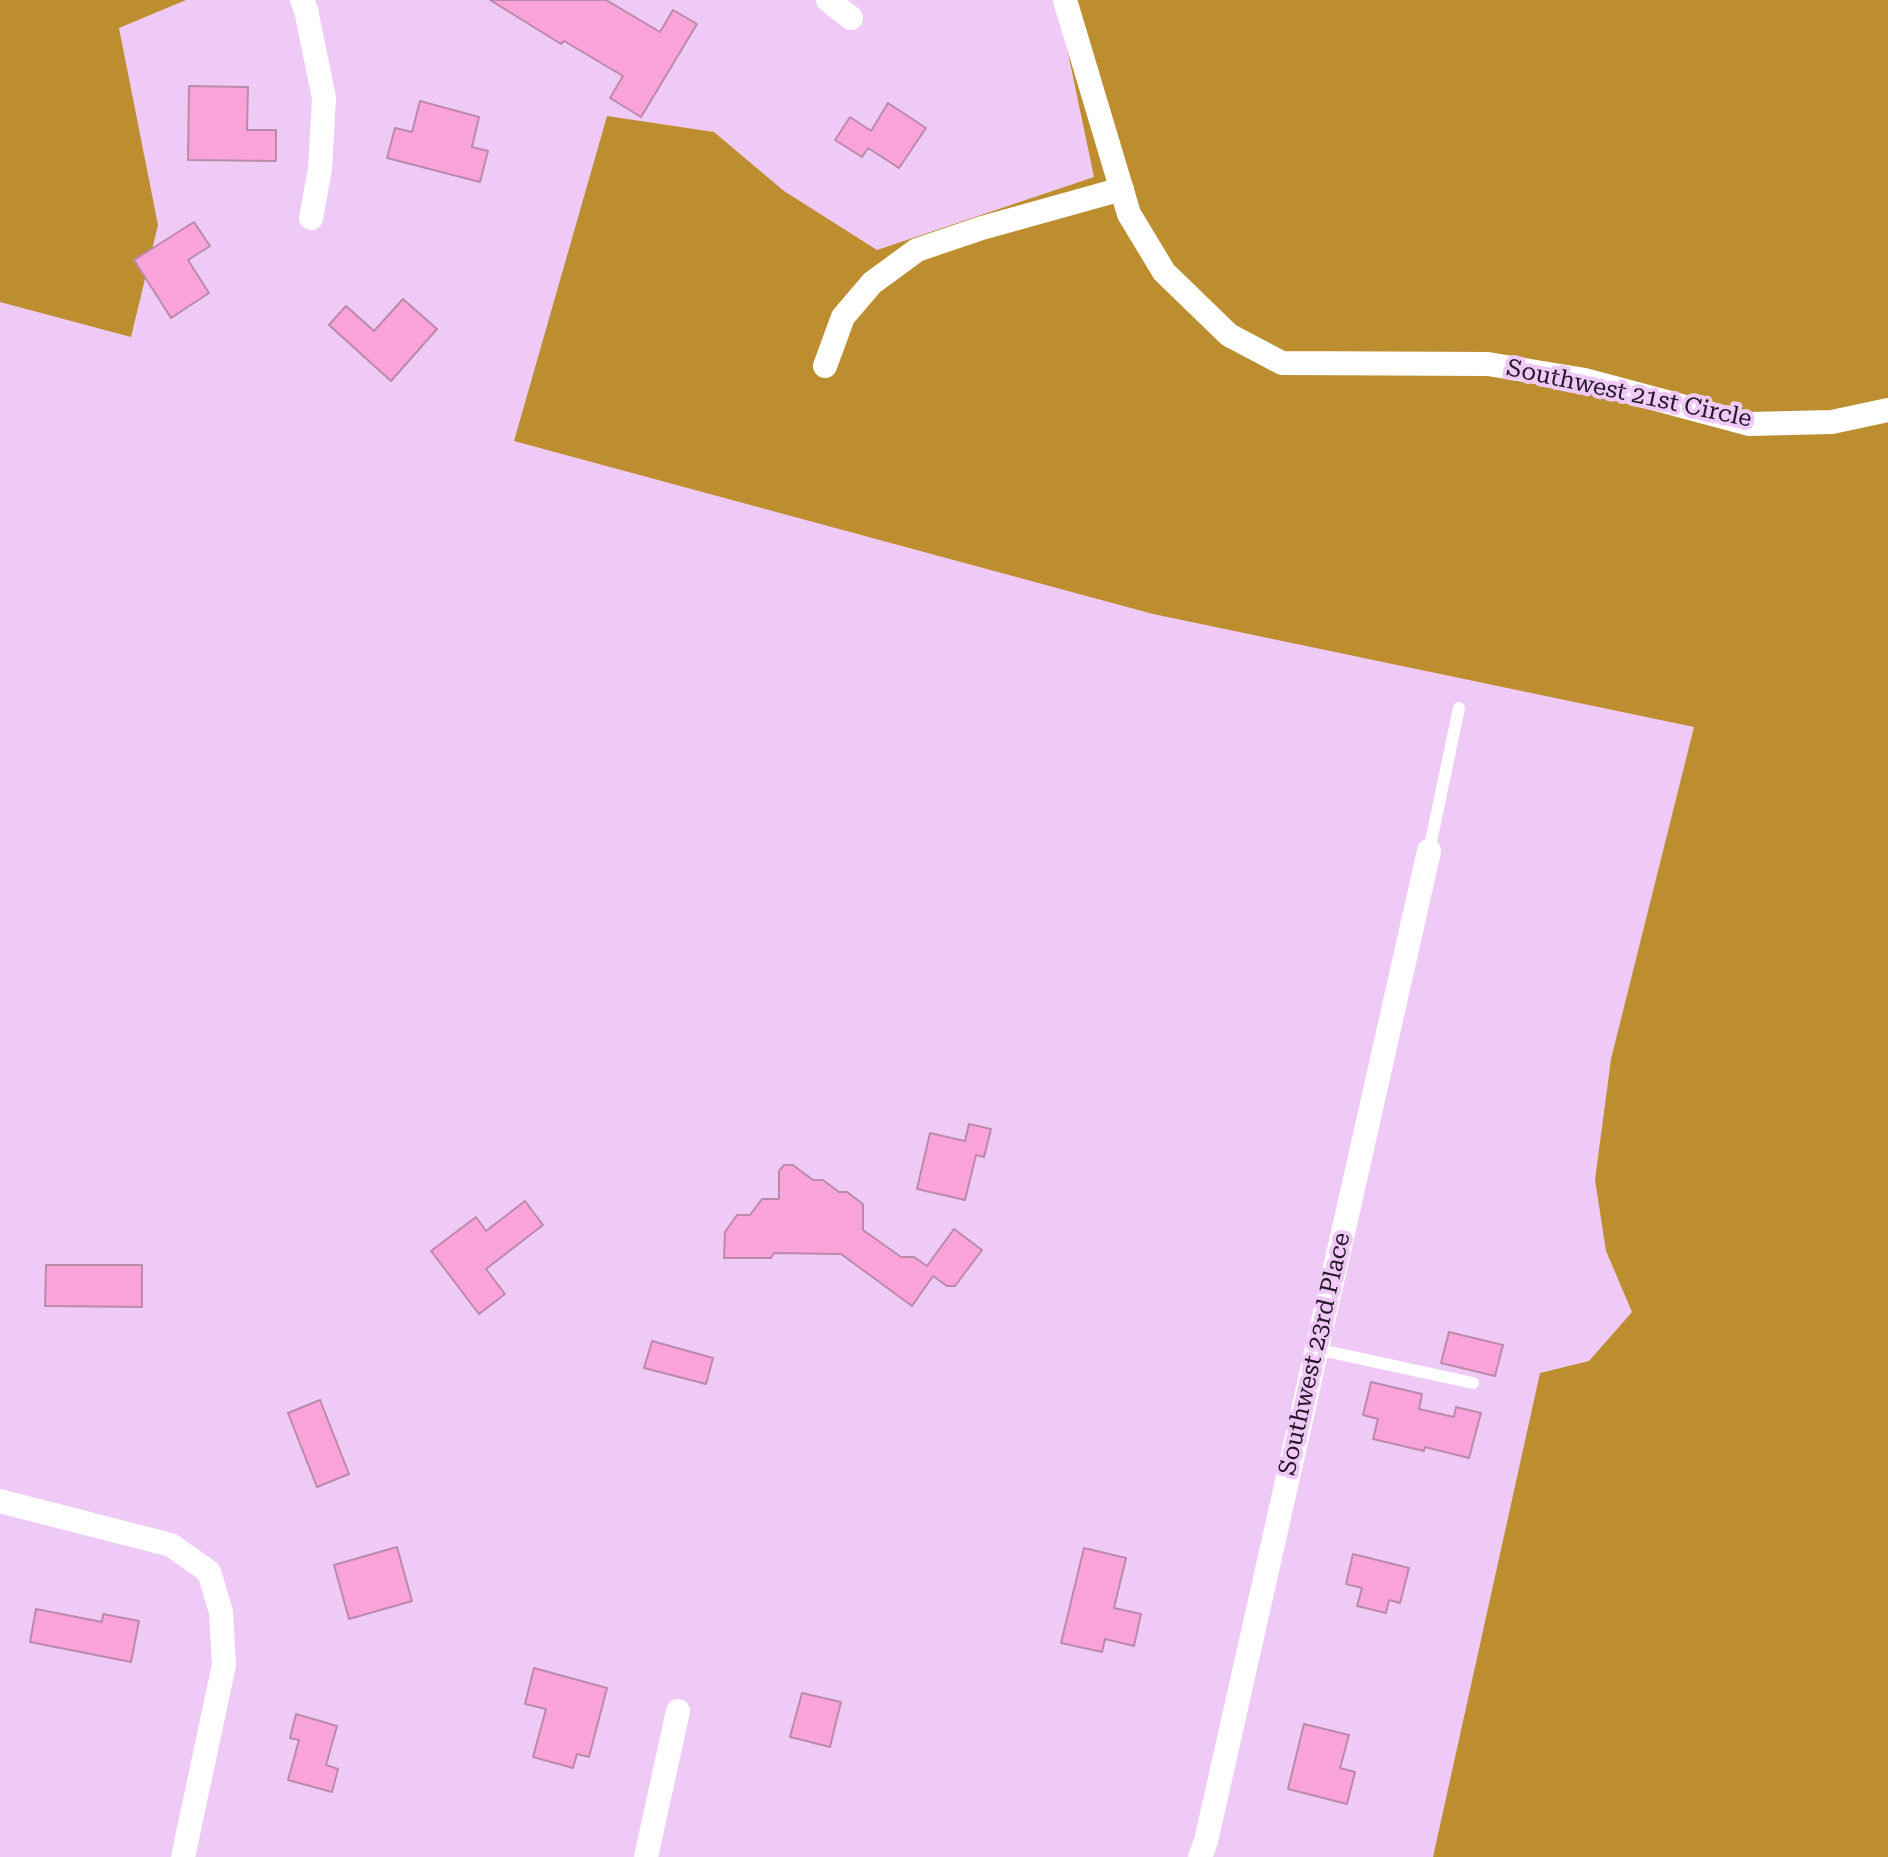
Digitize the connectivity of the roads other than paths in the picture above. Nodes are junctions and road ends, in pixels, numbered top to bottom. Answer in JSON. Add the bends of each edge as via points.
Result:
{"nodes":[{"id":1,"x":302,"y":0,"type":"edge"},
{"id":2,"x":828,"y":0,"type":"edge"},
{"id":3,"x":1065,"y":0,"type":"edge"},
{"id":4,"x":851,"y":18,"type":"dead end"},
{"id":5,"x":1122,"y":189,"type":"junction"},
{"id":6,"x":311,"y":218,"type":"dead end"},
{"id":7,"x":825,"y":366,"type":"dead end"},
{"id":8,"x":1888,"y":410,"type":"edge"},
{"id":9,"x":1459,"y":708,"type":"dead end"},
{"id":10,"x":1429,"y":851,"type":"joint"},
{"id":11,"x":1316,"y":1349,"type":"junction"},
{"id":12,"x":1473,"y":1383,"type":"dead end"},
{"id":13,"x":0,"y":1501,"type":"edge"},
{"id":14,"x":678,"y":1711,"type":"dead end"},
{"id":15,"x":183,"y":1857,"type":"edge"},
{"id":16,"x":646,"y":1857,"type":"edge"},
{"id":17,"x":1200,"y":1857,"type":"edge"}],
"edges":[{"from":1,"to":6,"type":"street","via":[[324,98]]},
{"from":2,"to":4,"type":"street"},
{"from":3,"to":5,"type":"street","name":"Southwest 21st Circle"},
{"from":5,"to":7,"type":"street","via":[[917,250],[872,283],[843,317]]},
{"from":5,"to":8,"type":"street","name":"Southwest 21st Circle","via":[[1129,214],[1164,272],[1229,335],[1282,363],[1488,364],[1585,380],[1749,424],[1832,422]]},
{"from":9,"to":10,"type":"lane"},
{"from":10,"to":11,"type":"street","name":"Southwest 23rd Place"},
{"from":11,"to":12,"type":"lane"},
{"from":11,"to":17,"type":"street","name":"Southwest 23rd Place"},
{"from":13,"to":15,"type":"street","via":[[171,1545],[209,1572],[221,1612],[224,1665]]},
{"from":14,"to":16,"type":"street"}]}
